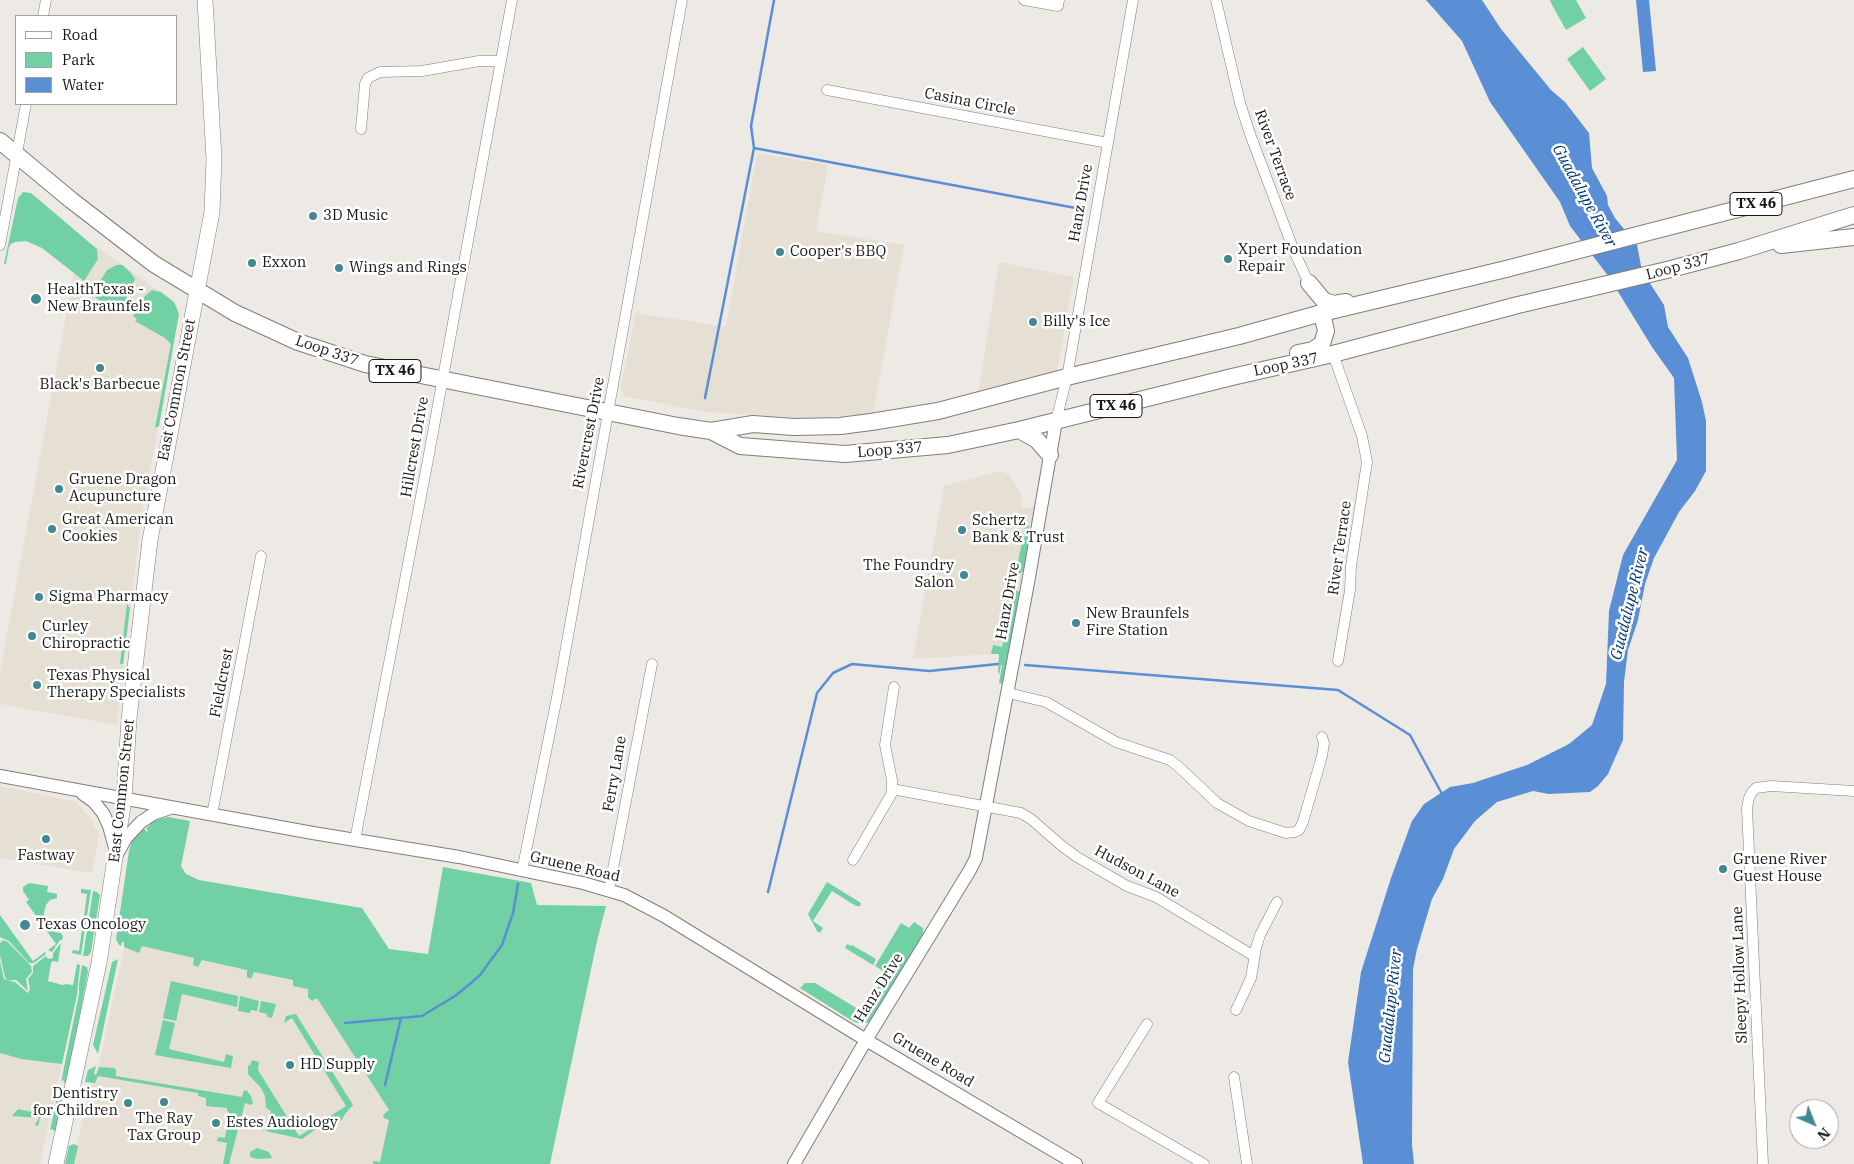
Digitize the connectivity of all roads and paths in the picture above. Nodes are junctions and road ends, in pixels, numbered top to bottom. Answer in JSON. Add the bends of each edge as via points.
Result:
{"nodes":[{"id":1,"x":46,"y":0,"type":"edge"},
{"id":2,"x":205,"y":0,"type":"edge"},
{"id":3,"x":512,"y":0,"type":"edge"},
{"id":4,"x":682,"y":0,"type":"edge"},
{"id":5,"x":1024,"y":0,"type":"edge"},
{"id":6,"x":1133,"y":0,"type":"edge"},
{"id":7,"x":1216,"y":0,"type":"edge"},
{"id":8,"x":1058,"y":3,"type":"edge"},
{"id":9,"x":43,"y":15,"type":"edge"},
{"id":10,"x":501,"y":61,"type":"junction"},
{"id":11,"x":828,"y":90,"type":"dead end"},
{"id":12,"x":26,"y":105,"type":"edge"},
{"id":13,"x":361,"y":129,"type":"dead end"},
{"id":14,"x":0,"y":141,"type":"edge"},
{"id":15,"x":1108,"y":143,"type":"junction"},
{"id":16,"x":18,"y":155,"type":"junction"},
{"id":17,"x":1854,"y":179,"type":"edge"},
{"id":18,"x":1854,"y":215,"type":"edge"},
{"id":19,"x":1854,"y":237,"type":"edge"},
{"id":20,"x":0,"y":245,"type":"edge"},
{"id":21,"x":1739,"y":251,"type":"junction"},
{"id":22,"x":1309,"y":283,"type":"junction"},
{"id":23,"x":1425,"y":288,"type":"junction"},
{"id":24,"x":196,"y":290,"type":"junction"},
{"id":25,"x":1322,"y":314,"type":"junction"},
{"id":26,"x":1298,"y":320,"type":"junction"},
{"id":27,"x":1333,"y":354,"type":"junction"},
{"id":28,"x":1066,"y":377,"type":"junction"},
{"id":29,"x":442,"y":379,"type":"junction"},
{"id":30,"x":1219,"y":380,"type":"junction"},
{"id":31,"x":608,"y":412,"type":"junction"},
{"id":32,"x":1056,"y":421,"type":"junction"},
{"id":33,"x":1019,"y":430,"type":"junction"},
{"id":34,"x":711,"y":431,"type":"junction"},
{"id":35,"x":1050,"y":455,"type":"junction"},
{"id":36,"x":261,"y":556,"type":"dead end"},
{"id":37,"x":1338,"y":661,"type":"dead end"},
{"id":38,"x":652,"y":664,"type":"dead end"},
{"id":39,"x":894,"y":687,"type":"dead end"},
{"id":40,"x":1008,"y":693,"type":"junction"},
{"id":41,"x":1322,"y":736,"type":"dead end"},
{"id":42,"x":0,"y":776,"type":"edge"},
{"id":43,"x":892,"y":789,"type":"junction"},
{"id":44,"x":79,"y":791,"type":"junction"},
{"id":45,"x":1854,"y":791,"type":"edge"},
{"id":46,"x":124,"y":799,"type":"junction"},
{"id":47,"x":987,"y":806,"type":"junction"},
{"id":48,"x":171,"y":808,"type":"junction"},
{"id":49,"x":212,"y":815,"type":"junction"},
{"id":50,"x":356,"y":840,"type":"junction"},
{"id":51,"x":117,"y":854,"type":"junction"},
{"id":52,"x":853,"y":860,"type":"dead end"},
{"id":53,"x":522,"y":871,"type":"junction"},
{"id":54,"x":609,"y":890,"type":"junction"},
{"id":55,"x":1277,"y":902,"type":"dead end"},
{"id":56,"x":1254,"y":956,"type":"junction"},
{"id":57,"x":1236,"y":1010,"type":"dead end"},
{"id":58,"x":1148,"y":1024,"type":"dead end"},
{"id":59,"x":866,"y":1040,"type":"junction"},
{"id":60,"x":1234,"y":1077,"type":"dead end"},
{"id":61,"x":56,"y":1164,"type":"edge"},
{"id":62,"x":794,"y":1164,"type":"edge"},
{"id":63,"x":1076,"y":1164,"type":"edge"},
{"id":64,"x":1204,"y":1164,"type":"edge"},
{"id":65,"x":1247,"y":1164,"type":"edge"},
{"id":66,"x":1763,"y":1164,"type":"edge"}],
"edges":[{"from":1,"to":9,"type":"street"},
{"from":2,"to":24,"type":"main road","name":"East Common Street","via":[[214,185],[212,212]]},
{"from":3,"to":10,"type":"street","name":"Hillcrest Drive"},
{"from":4,"to":31,"type":"street","name":"Rivercrest Drive"},
{"from":5,"to":8,"type":"street"},
{"from":6,"to":15,"type":"street","name":"Hanz Drive"},
{"from":7,"to":22,"type":"street","name":"River Terrace","via":[[1245,118]]},
{"from":10,"to":13,"type":"street","via":[[479,61],[422,71],[380,72],[368,78],[365,84]]},
{"from":10,"to":29,"type":"street","name":"Hillcrest Drive"},
{"from":11,"to":15,"type":"street","name":"Casina Circle"},
{"from":12,"to":16,"type":"street"},
{"from":14,"to":16,"type":"main road","name":"Loop 337","number":"TX 46"},
{"from":15,"to":28,"type":"street","name":"Hanz Drive"},
{"from":16,"to":20,"type":"street"},
{"from":16,"to":24,"type":"main road","name":"Loop 337","number":"TX 46","via":[[144,257]]},
{"from":17,"to":23,"type":"main road","name":"Loop 337","number":"TX 46"},
{"from":18,"to":21,"type":"main road","name":"Loop 337","number":"TX 46"},
{"from":19,"to":21,"type":"main road"},
{"from":21,"to":27,"type":"main road","name":"Loop 337","number":"TX 46"},
{"from":22,"to":23,"type":"main road","via":[[1320,298],[1334,304],[1414,284]]},
{"from":22,"to":25,"type":"street","name":"River Terrace"},
{"from":22,"to":26,"type":"main road","via":[[1307,309]]},
{"from":23,"to":25,"type":"main road","name":"Loop 337","number":"TX 46"},
{"from":24,"to":29,"type":"main road","name":"Loop 337","number":"TX 46","via":[[235,314],[302,344],[365,364]]},
{"from":24,"to":46,"type":"main road","name":"East Common Street","via":[[150,540],[129,719]]},
{"from":25,"to":26,"type":"main road","name":"Loop 337","number":"TX 46"},
{"from":25,"to":30,"type":"main road","via":[[1326,331],[1318,347],[1234,369]]},
{"from":26,"to":28,"type":"main road","name":"Loop 337","number":"TX 46"},
{"from":27,"to":30,"type":"main road","name":"Loop 337","number":"TX 46"},
{"from":27,"to":37,"type":"street","name":"River Terrace","via":[[1362,436],[1367,462]]},
{"from":28,"to":32,"type":"street","name":"Hanz Drive"},
{"from":28,"to":34,"type":"main road","name":"Loop 337","number":"TX 46","via":[[938,411],[871,422],[840,426],[753,424]]},
{"from":29,"to":31,"type":"main road","name":"Loop 337","number":"TX 46"},
{"from":29,"to":50,"type":"street","name":"Hillcrest Drive"},
{"from":30,"to":32,"type":"main road","name":"Loop 337","number":"TX 46"},
{"from":31,"to":34,"type":"main road","name":"Loop 337","number":"TX 46"},
{"from":31,"to":53,"type":"street","name":"Rivercrest Drive"},
{"from":32,"to":33,"type":"main road","name":"Loop 337","number":"TX 46"},
{"from":32,"to":35,"type":"street","name":"Hanz Drive"},
{"from":33,"to":34,"type":"main road","name":"Loop 337","number":"TX 46","via":[[948,445],[845,454],[740,446]]},
{"from":33,"to":35,"type":"main road","via":[[1038,440]]},
{"from":35,"to":40,"type":"street","name":"Hanz Drive"},
{"from":36,"to":49,"type":"street","name":"Fieldcrest"},
{"from":38,"to":54,"type":"street","name":"Ferry Lane"},
{"from":39,"to":43,"type":"street","via":[[884,745]]},
{"from":40,"to":41,"type":"street","via":[[1046,702],[1116,742],[1170,760],[1217,804],[1248,821],[1286,834],[1301,826],[1322,756]]},
{"from":40,"to":47,"type":"street","name":"Hanz Drive"},
{"from":42,"to":44,"type":"street","name":"Gruene Road"},
{"from":43,"to":47,"type":"street","name":"Hudson Lane"},
{"from":43,"to":52,"type":"street"},
{"from":44,"to":46,"type":"street","name":"Gruene Road"},
{"from":44,"to":51,"type":"street","via":[[103,813]]},
{"from":45,"to":66,"type":"street","name":"Sleepy Hollow Lane","via":[[1781,786],[1756,788],[1749,798]]},
{"from":46,"to":48,"type":"street","name":"Gruene Road"},
{"from":46,"to":51,"type":"main road","name":"East Common Street"},
{"from":47,"to":56,"type":"street","name":"Hudson Lane","via":[[1014,810],[1028,817],[1077,856],[1126,886],[1156,897]]},
{"from":47,"to":59,"type":"street","name":"Hanz Drive","via":[[980,844],[970,870]]},
{"from":48,"to":49,"type":"street","name":"Gruene Road"},
{"from":48,"to":51,"type":"street","via":[[142,820]]},
{"from":49,"to":50,"type":"street","name":"Gruene Road"},
{"from":50,"to":53,"type":"street","name":"Gruene Road"},
{"from":51,"to":61,"type":"main road","name":"East Common Street","via":[[93,1000]]},
{"from":53,"to":54,"type":"street","name":"Gruene Road"},
{"from":54,"to":59,"type":"street","name":"Gruene Road","via":[[664,916]]},
{"from":55,"to":56,"type":"street","via":[[1260,935]]},
{"from":56,"to":57,"type":"street","via":[[1251,978]]},
{"from":58,"to":64,"type":"street","via":[[1098,1103]]},
{"from":59,"to":62,"type":"street","name":"Hanz Drive"},
{"from":59,"to":63,"type":"street","name":"Gruene Road"},
{"from":60,"to":65,"type":"street"}]}
